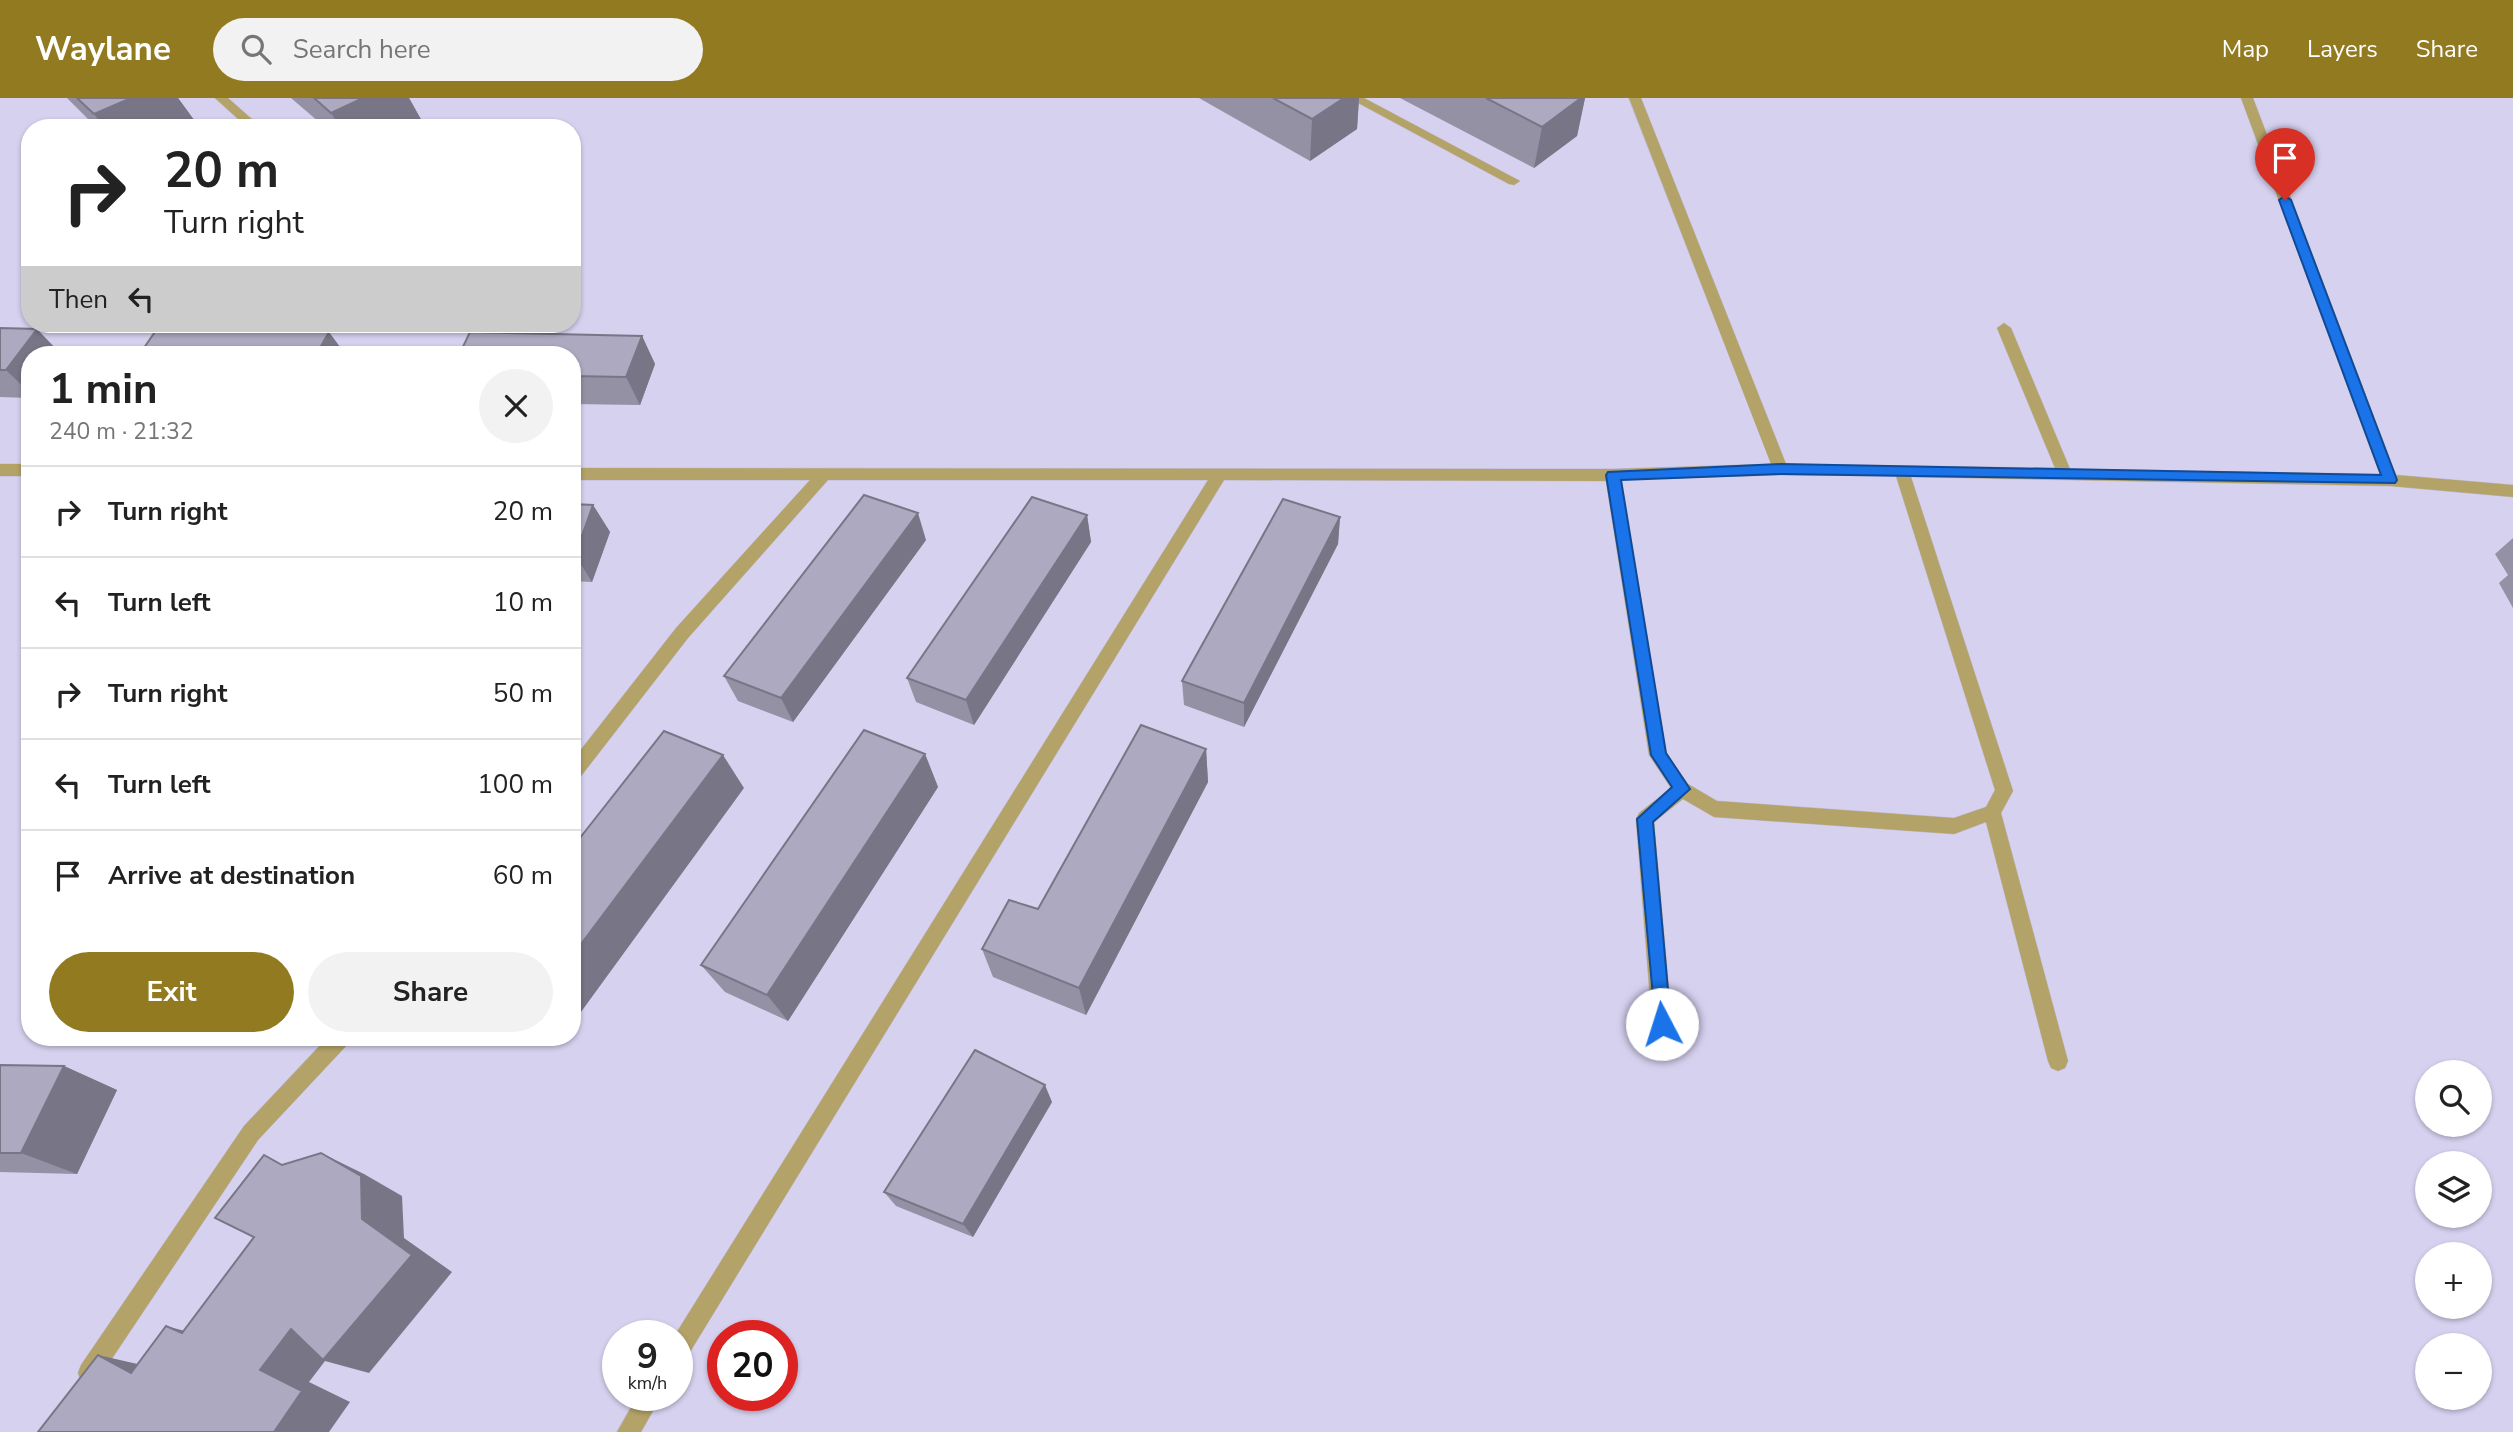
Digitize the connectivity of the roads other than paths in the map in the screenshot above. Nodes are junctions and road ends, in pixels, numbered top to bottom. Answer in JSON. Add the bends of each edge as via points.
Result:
{"nodes":[{"id":1,"x":222,"y":98,"type":"edge"},
{"id":2,"x":1355,"y":98,"type":"edge"},
{"id":3,"x":1635,"y":98,"type":"edge"},
{"id":4,"x":2247,"y":98,"type":"edge"},
{"id":5,"x":246,"y":119,"type":"edge"},
{"id":6,"x":1514,"y":181,"type":"dead end"},
{"id":7,"x":2004,"y":328,"type":"dead end"},
{"id":8,"x":1781,"y":469,"type":"junction"},
{"id":9,"x":0,"y":470,"type":"edge"},
{"id":10,"x":21,"y":470,"type":"edge"},
{"id":11,"x":1902,"y":471,"type":"junction"},
{"id":12,"x":581,"y":474,"type":"edge"},
{"id":13,"x":2065,"y":474,"type":"junction"},
{"id":14,"x":823,"y":475,"type":"junction"},
{"id":15,"x":1219,"y":475,"type":"junction"},
{"id":16,"x":1613,"y":475,"type":"junction"},
{"id":17,"x":2390,"y":480,"type":"junction"},
{"id":18,"x":2513,"y":491,"type":"edge"},
{"id":19,"x":581,"y":763,"type":"edge"},
{"id":20,"x":1682,"y":789,"type":"junction"},
{"id":21,"x":1992,"y":812,"type":"junction"},
{"id":22,"x":1662,"y":1024,"type":"dead end"},
{"id":23,"x":333,"y":1046,"type":"edge"},
{"id":24,"x":2058,"y":1060,"type":"dead end"},
{"id":25,"x":693,"y":1326,"type":"edge"},
{"id":26,"x":80,"y":1386,"type":"edge"},
{"id":27,"x":640,"y":1411,"type":"edge"},
{"id":28,"x":628,"y":1432,"type":"edge"}],
"edges":[{"from":1,"to":5,"type":"lane"},
{"from":2,"to":6,"type":"lane"},
{"from":3,"to":8,"type":"lane"},
{"from":4,"to":17,"type":"lane"},
{"from":7,"to":13,"type":"lane"},
{"from":8,"to":11,"type":"lane"},
{"from":8,"to":16,"type":"lane"},
{"from":9,"to":10,"type":"lane"},
{"from":11,"to":13,"type":"lane"},
{"from":11,"to":21,"type":"lane","via":[[2004,791]]},
{"from":12,"to":14,"type":"lane"},
{"from":13,"to":17,"type":"lane"},
{"from":14,"to":15,"type":"lane"},
{"from":14,"to":19,"type":"lane","via":[[682,633]]},
{"from":15,"to":16,"type":"lane"},
{"from":15,"to":25,"type":"lane"},
{"from":16,"to":20,"type":"lane","via":[[1658,755]]},
{"from":17,"to":18,"type":"lane"},
{"from":20,"to":21,"type":"lane","via":[[1714,809],[1954,826]]},
{"from":20,"to":22,"type":"lane","via":[[1645,819]]},
{"from":21,"to":24,"type":"lane"},
{"from":23,"to":26,"type":"lane","via":[[251,1133]]},
{"from":27,"to":28,"type":"lane"}]}
